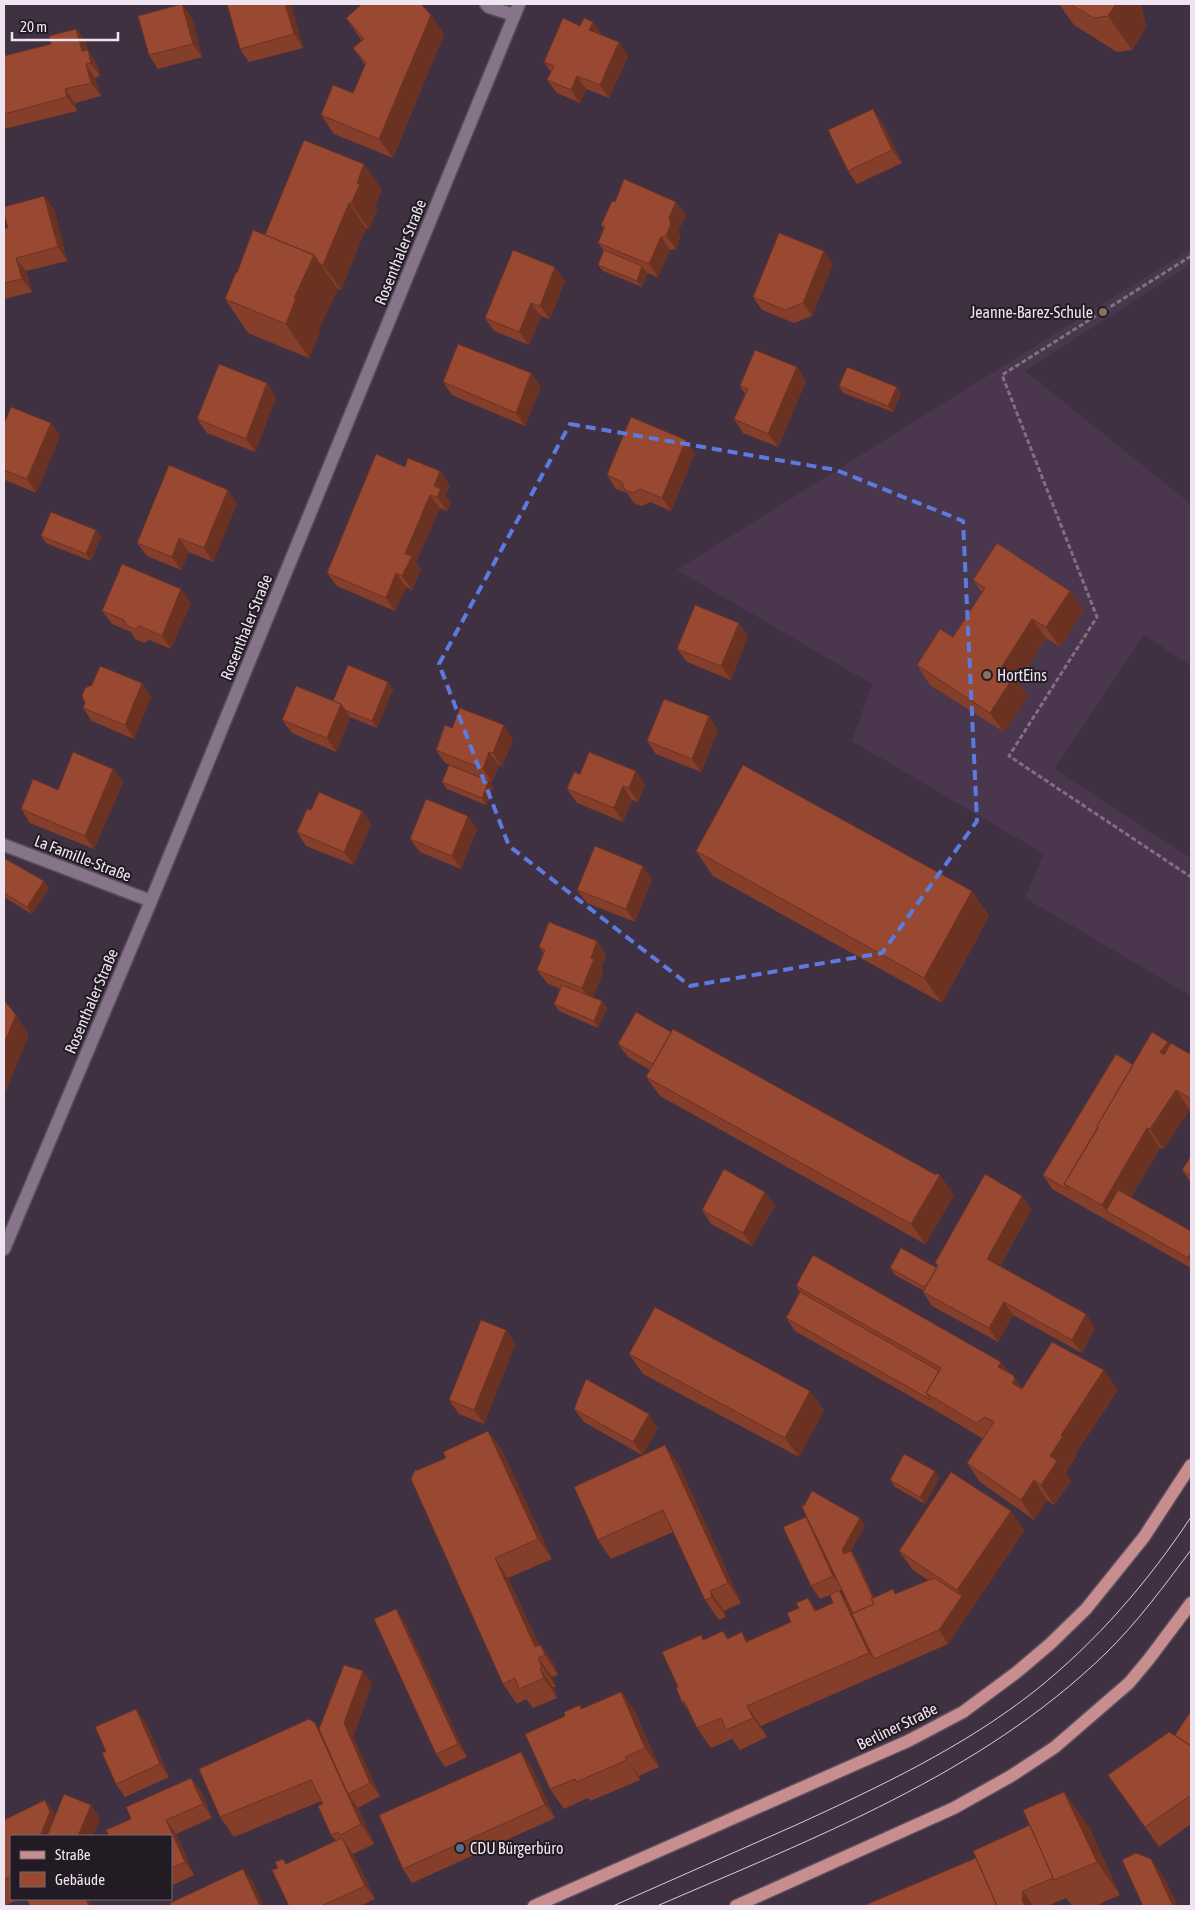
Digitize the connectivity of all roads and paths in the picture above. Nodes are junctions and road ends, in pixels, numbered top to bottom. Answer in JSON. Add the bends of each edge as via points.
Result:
{"nodes":[{"id":1,"x":486,"y":4,"type":"edge"},
{"id":2,"x":517,"y":10,"type":"edge"},
{"id":3,"x":1191,"y":256,"type":"edge"},
{"id":4,"x":4,"y":845,"type":"edge"},
{"id":5,"x":1191,"y":877,"type":"edge"},
{"id":6,"x":151,"y":900,"type":"junction"},
{"id":7,"x":4,"y":1249,"type":"edge"},
{"id":8,"x":1191,"y":1465,"type":"edge"},
{"id":9,"x":1191,"y":1603,"type":"edge"},
{"id":10,"x":534,"y":1906,"type":"edge"},
{"id":11,"x":736,"y":1906,"type":"edge"}],
"edges":[{"from":1,"to":2,"type":"street","name":"Rosenthaler Straße"},
{"from":2,"to":6,"type":"street","name":"Rosenthaler Straße"},
{"from":3,"to":5,"type":"path","via":[[1002,375],[1098,617],[1009,756]]},
{"from":4,"to":6,"type":"street","name":"La Famille-Straße"},
{"from":6,"to":7,"type":"street","name":"Rosenthaler Straße"},
{"from":8,"to":10,"type":"main road","name":"Berliner Straße","via":[[1144,1537],[1086,1610],[1044,1649],[963,1712],[908,1741]]},
{"from":9,"to":11,"type":"main road","via":[[1129,1683],[1055,1747],[954,1808]]}]}
